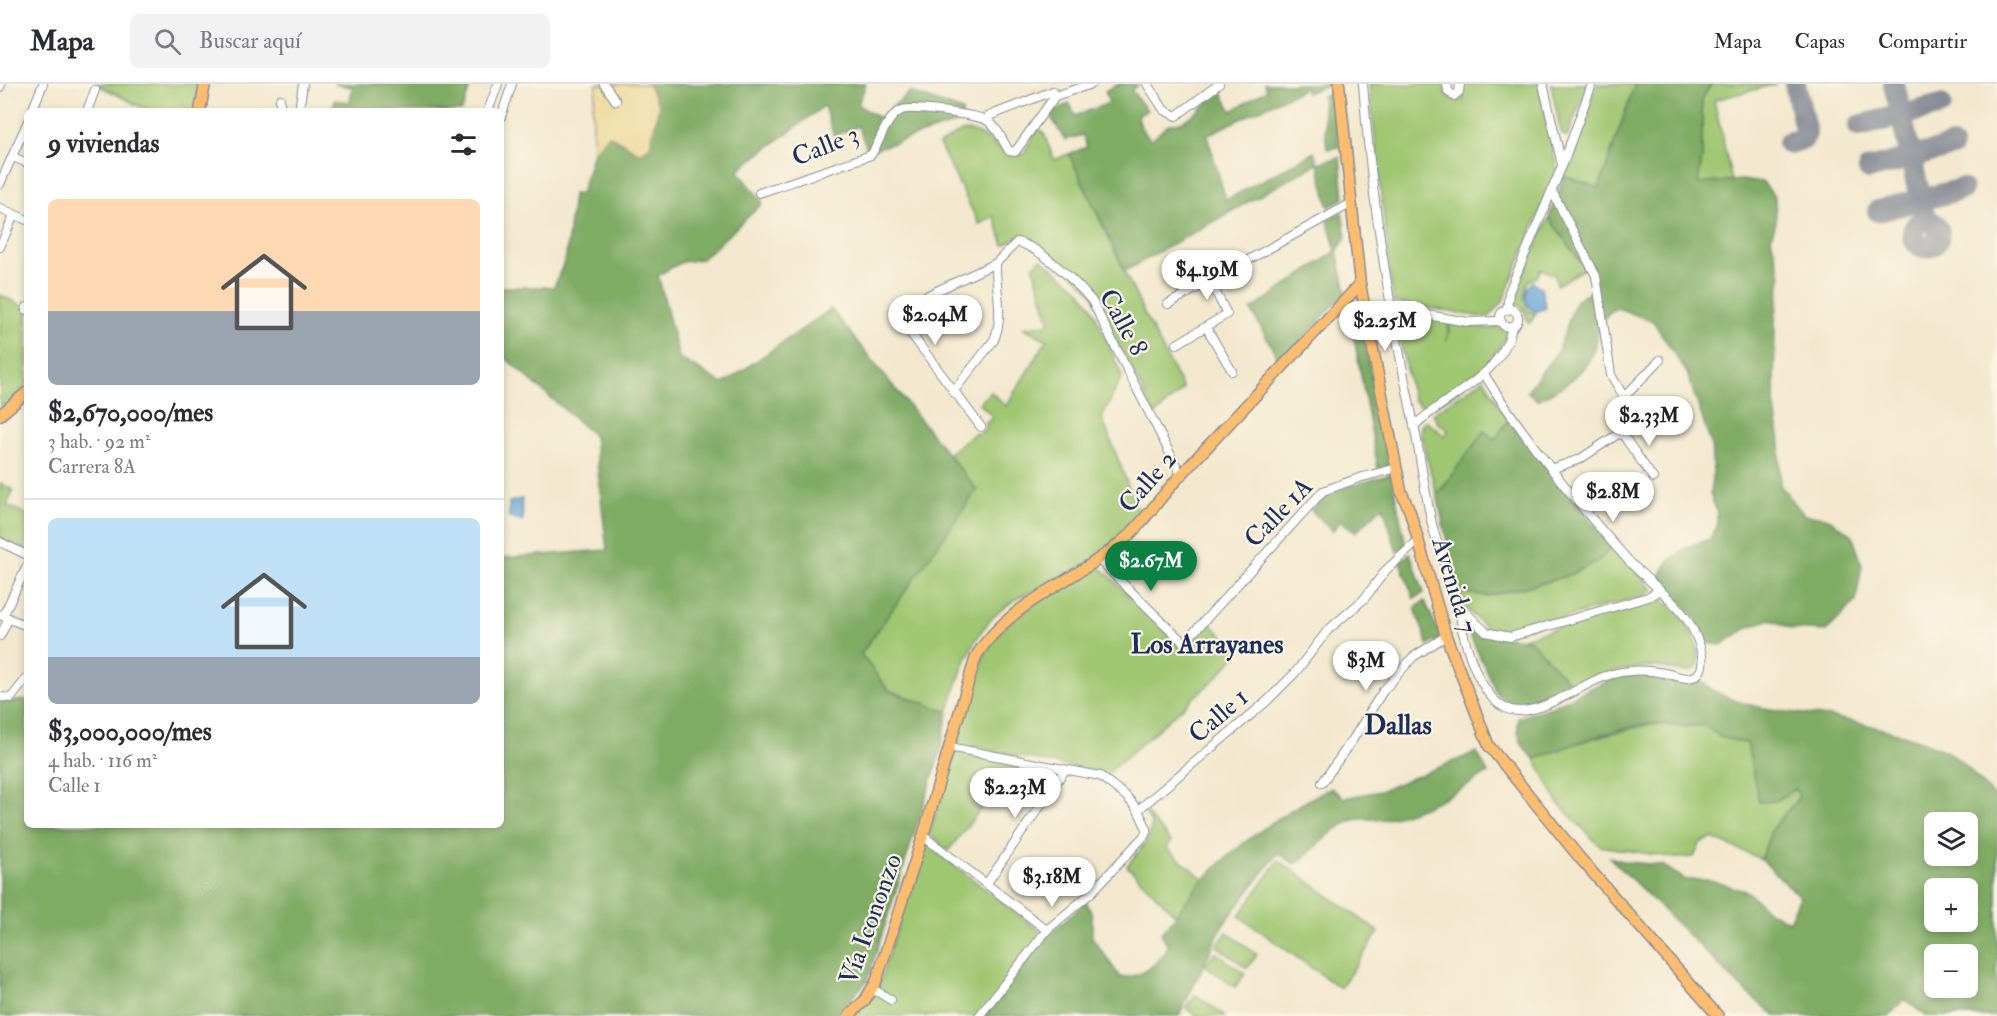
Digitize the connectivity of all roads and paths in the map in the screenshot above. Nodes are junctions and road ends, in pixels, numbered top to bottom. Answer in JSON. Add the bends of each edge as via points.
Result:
{"nodes":[{"id":1,"x":43,"y":84,"type":"edge"},
{"id":2,"x":205,"y":84,"type":"edge"},
{"id":3,"x":303,"y":84,"type":"edge"},
{"id":4,"x":498,"y":84,"type":"edge"},
{"id":5,"x":512,"y":84,"type":"edge"},
{"id":6,"x":604,"y":84,"type":"edge"},
{"id":7,"x":1092,"y":84,"type":"edge"},
{"id":8,"x":1148,"y":84,"type":"edge"},
{"id":9,"x":1219,"y":84,"type":"edge"},
{"id":10,"x":1339,"y":84,"type":"edge"},
{"id":11,"x":1363,"y":84,"type":"edge"},
{"id":12,"x":1447,"y":84,"type":"edge"},
{"id":13,"x":1460,"y":84,"type":"edge"},
{"id":14,"x":1544,"y":84,"type":"edge"},
{"id":15,"x":1592,"y":84,"type":"edge"},
{"id":16,"x":95,"y":90,"type":"dead end"},
{"id":17,"x":1053,"y":90,"type":"edge"},
{"id":18,"x":280,"y":99,"type":"dead end"},
{"id":19,"x":616,"y":101,"type":"dead end"},
{"id":20,"x":33,"y":108,"type":"edge"},
{"id":21,"x":88,"y":108,"type":"edge"},
{"id":22,"x":201,"y":108,"type":"edge"},
{"id":23,"x":280,"y":108,"type":"edge"},
{"id":24,"x":299,"y":108,"type":"edge"},
{"id":25,"x":489,"y":108,"type":"edge"},
{"id":26,"x":504,"y":108,"type":"edge"},
{"id":27,"x":989,"y":116,"type":"dead end"},
{"id":28,"x":24,"y":130,"type":"edge"},
{"id":29,"x":13,"y":157,"type":"junction"},
{"id":30,"x":24,"y":162,"type":"edge"},
{"id":31,"x":1562,"y":166,"type":"junction"},
{"id":32,"x":0,"y":184,"type":"edge"},
{"id":33,"x":1552,"y":191,"type":"junction"},
{"id":34,"x":759,"y":193,"type":"dead end"},
{"id":35,"x":1350,"y":204,"type":"junction"},
{"id":36,"x":0,"y":208,"type":"edge"},
{"id":37,"x":14,"y":215,"type":"junction"},
{"id":38,"x":24,"y":219,"type":"edge"},
{"id":39,"x":0,"y":247,"type":"edge"},
{"id":40,"x":996,"y":263,"type":"junction"},
{"id":41,"x":1210,"y":280,"type":"junction"},
{"id":42,"x":1360,"y":284,"type":"junction"},
{"id":43,"x":1168,"y":304,"type":"dead end"},
{"id":44,"x":1392,"y":309,"type":"junction"},
{"id":45,"x":1507,"y":310,"type":"junction"},
{"id":46,"x":1501,"y":321,"type":"junction"},
{"id":47,"x":1512,"y":326,"type":"junction"},
{"id":48,"x":1206,"y":327,"type":"junction"},
{"id":49,"x":1177,"y":344,"type":"dead end"},
{"id":50,"x":1660,"y":360,"type":"dead end"},
{"id":51,"x":1232,"y":371,"type":"dead end"},
{"id":52,"x":1484,"y":374,"type":"junction"},
{"id":53,"x":953,"y":392,"type":"junction"},
{"id":54,"x":24,"y":395,"type":"edge"},
{"id":55,"x":1624,"y":397,"type":"junction"},
{"id":56,"x":0,"y":415,"type":"edge"},
{"id":57,"x":1414,"y":426,"type":"junction"},
{"id":58,"x":981,"y":427,"type":"dead end"},
{"id":59,"x":1623,"y":435,"type":"junction"},
{"id":60,"x":1397,"y":468,"type":"junction"},
{"id":61,"x":1551,"y":469,"type":"junction"},
{"id":62,"x":1180,"y":475,"type":"junction"},
{"id":63,"x":1653,"y":478,"type":"dead end"},
{"id":64,"x":1418,"y":541,"type":"junction"},
{"id":65,"x":0,"y":542,"type":"edge"},
{"id":66,"x":24,"y":554,"type":"edge"},
{"id":67,"x":1100,"y":561,"type":"junction"},
{"id":68,"x":24,"y":573,"type":"edge"},
{"id":69,"x":1658,"y":591,"type":"junction"},
{"id":70,"x":1461,"y":608,"type":"junction"},
{"id":71,"x":4,"y":616,"type":"edge"},
{"id":72,"x":24,"y":625,"type":"edge"},
{"id":73,"x":0,"y":636,"type":"edge"},
{"id":74,"x":1446,"y":636,"type":"junction"},
{"id":75,"x":24,"y":682,"type":"edge"},
{"id":76,"x":1,"y":698,"type":"edge"},
{"id":77,"x":949,"y":747,"type":"junction"},
{"id":78,"x":1065,"y":770,"type":"junction"},
{"id":79,"x":1322,"y":783,"type":"dead end"},
{"id":80,"x":1138,"y":810,"type":"junction"},
{"id":81,"x":924,"y":834,"type":"junction"},
{"id":82,"x":987,"y":883,"type":"junction"},
{"id":83,"x":1047,"y":930,"type":"junction"},
{"id":84,"x":873,"y":989,"type":"junction"},
{"id":85,"x":891,"y":999,"type":"dead end"},
{"id":86,"x":849,"y":1016,"type":"edge"},
{"id":87,"x":979,"y":1016,"type":"edge"},
{"id":88,"x":1718,"y":1016,"type":"edge"}],
"edges":[{"from":1,"to":20,"type":"street"},
{"from":2,"to":22,"type":"main road"},
{"from":3,"to":24,"type":"street"},
{"from":4,"to":25,"type":"street"},
{"from":5,"to":26,"type":"street"},
{"from":6,"to":19,"type":"street"},
{"from":7,"to":17,"type":"street"},
{"from":8,"to":9,"type":"street","via":[[1164,110],[1176,116]]},
{"from":10,"to":35,"type":"main road","name":"Avenida 7"},
{"from":11,"to":44,"type":"street"},
{"from":12,"to":13,"type":"street","via":[[1448,92],[1454,96]]},
{"from":14,"to":31,"type":"street"},
{"from":15,"to":31,"type":"street"},
{"from":16,"to":21,"type":"street"},
{"from":17,"to":27,"type":"street"},
{"from":17,"to":34,"type":"street","name":"Calle 3","via":[[1015,152],[1009,151],[994,127],[980,117],[914,107],[900,110],[889,121],[871,155]]},
{"from":18,"to":23,"type":"street"},
{"from":28,"to":29,"type":"street"},
{"from":29,"to":30,"type":"street"},
{"from":29,"to":32,"type":"street"},
{"from":31,"to":33,"type":"street"},
{"from":33,"to":45,"type":"street","via":[[1509,292]]},
{"from":33,"to":55,"type":"street","via":[[1596,276],[1611,375]]},
{"from":35,"to":41,"type":"street"},
{"from":35,"to":42,"type":"main road","name":"Avenida 7"},
{"from":36,"to":37,"type":"street"},
{"from":37,"to":38,"type":"street"},
{"from":37,"to":39,"type":"street"},
{"from":40,"to":53,"type":"street","via":[[995,282],[1002,314],[998,330]]},
{"from":40,"to":53,"type":"street","via":[[894,311]]},
{"from":40,"to":62,"type":"street","name":"Calle 8","via":[[1017,242],[1029,244],[1092,301]]},
{"from":41,"to":43,"type":"street"},
{"from":41,"to":48,"type":"street","via":[[1227,314]]},
{"from":42,"to":60,"type":"main road","name":"Avenida 7"},
{"from":42,"to":62,"type":"main road","name":"Calle 2"},
{"from":44,"to":46,"type":"street","via":[[1468,322]]},
{"from":44,"to":57,"type":"street"},
{"from":45,"to":46,"type":"street"},
{"from":45,"to":47,"type":"street","via":[[1517,315]]},
{"from":46,"to":47,"type":"street"},
{"from":47,"to":52,"type":"street","via":[[1508,340]]},
{"from":48,"to":49,"type":"street"},
{"from":48,"to":51,"type":"street"},
{"from":50,"to":55,"type":"street"},
{"from":52,"to":57,"type":"street"},
{"from":52,"to":61,"type":"street","via":[[1508,414]]},
{"from":53,"to":58,"type":"street"},
{"from":54,"to":56,"type":"main road"},
{"from":55,"to":59,"type":"street","via":[[1633,416]]},
{"from":57,"to":70,"type":"street","via":[[1433,529]]},
{"from":59,"to":61,"type":"street","via":[[1618,434],[1580,459]]},
{"from":59,"to":63,"type":"street"},
{"from":60,"to":64,"type":"main road","name":"Avenida 7"},
{"from":60,"to":67,"type":"street","name":"Calle 1A","via":[[1323,491],[1184,643]]},
{"from":61,"to":69,"type":"street"},
{"from":62,"to":67,"type":"main road","name":"Calle 2","via":[[1130,534]]},
{"from":64,"to":74,"type":"main road","name":"Avenida 7"},
{"from":64,"to":80,"type":"street","name":"Calle 1","via":[[1386,570],[1364,599],[1328,630],[1295,673],[1266,702]]},
{"from":65,"to":66,"type":"street"},
{"from":67,"to":77,"type":"main road","name":"Calle 2","via":[[1018,609],[987,639],[976,656]]},
{"from":68,"to":71,"type":"street"},
{"from":69,"to":70,"type":"street","via":[[1510,637],[1486,632]]},
{"from":69,"to":70,"type":"street","via":[[1688,620],[1703,658],[1698,672],[1686,678],[1625,671],[1531,710],[1512,710],[1493,700],[1472,660],[1461,626]]},
{"from":71,"to":72,"type":"street"},
{"from":71,"to":73,"type":"street"},
{"from":74,"to":79,"type":"street","via":[[1413,657],[1383,691]]},
{"from":74,"to":88,"type":"main road","name":"Avenida 7","via":[[1489,746],[1500,763]]},
{"from":75,"to":76,"type":"street","via":[[10,698]]},
{"from":77,"to":78,"type":"street"},
{"from":77,"to":81,"type":"main road","name":"Calle 2"},
{"from":78,"to":80,"type":"street","via":[[1100,776]]},
{"from":78,"to":82,"type":"street"},
{"from":80,"to":83,"type":"street","via":[[1147,829],[1145,835],[1092,892]]},
{"from":81,"to":82,"type":"street"},
{"from":81,"to":84,"type":"main road","name":"Vía Icononzo"},
{"from":82,"to":83,"type":"street"},
{"from":83,"to":87,"type":"street"},
{"from":84,"to":85,"type":"street"},
{"from":84,"to":86,"type":"main road","name":"Vía Icononzo"}]}
